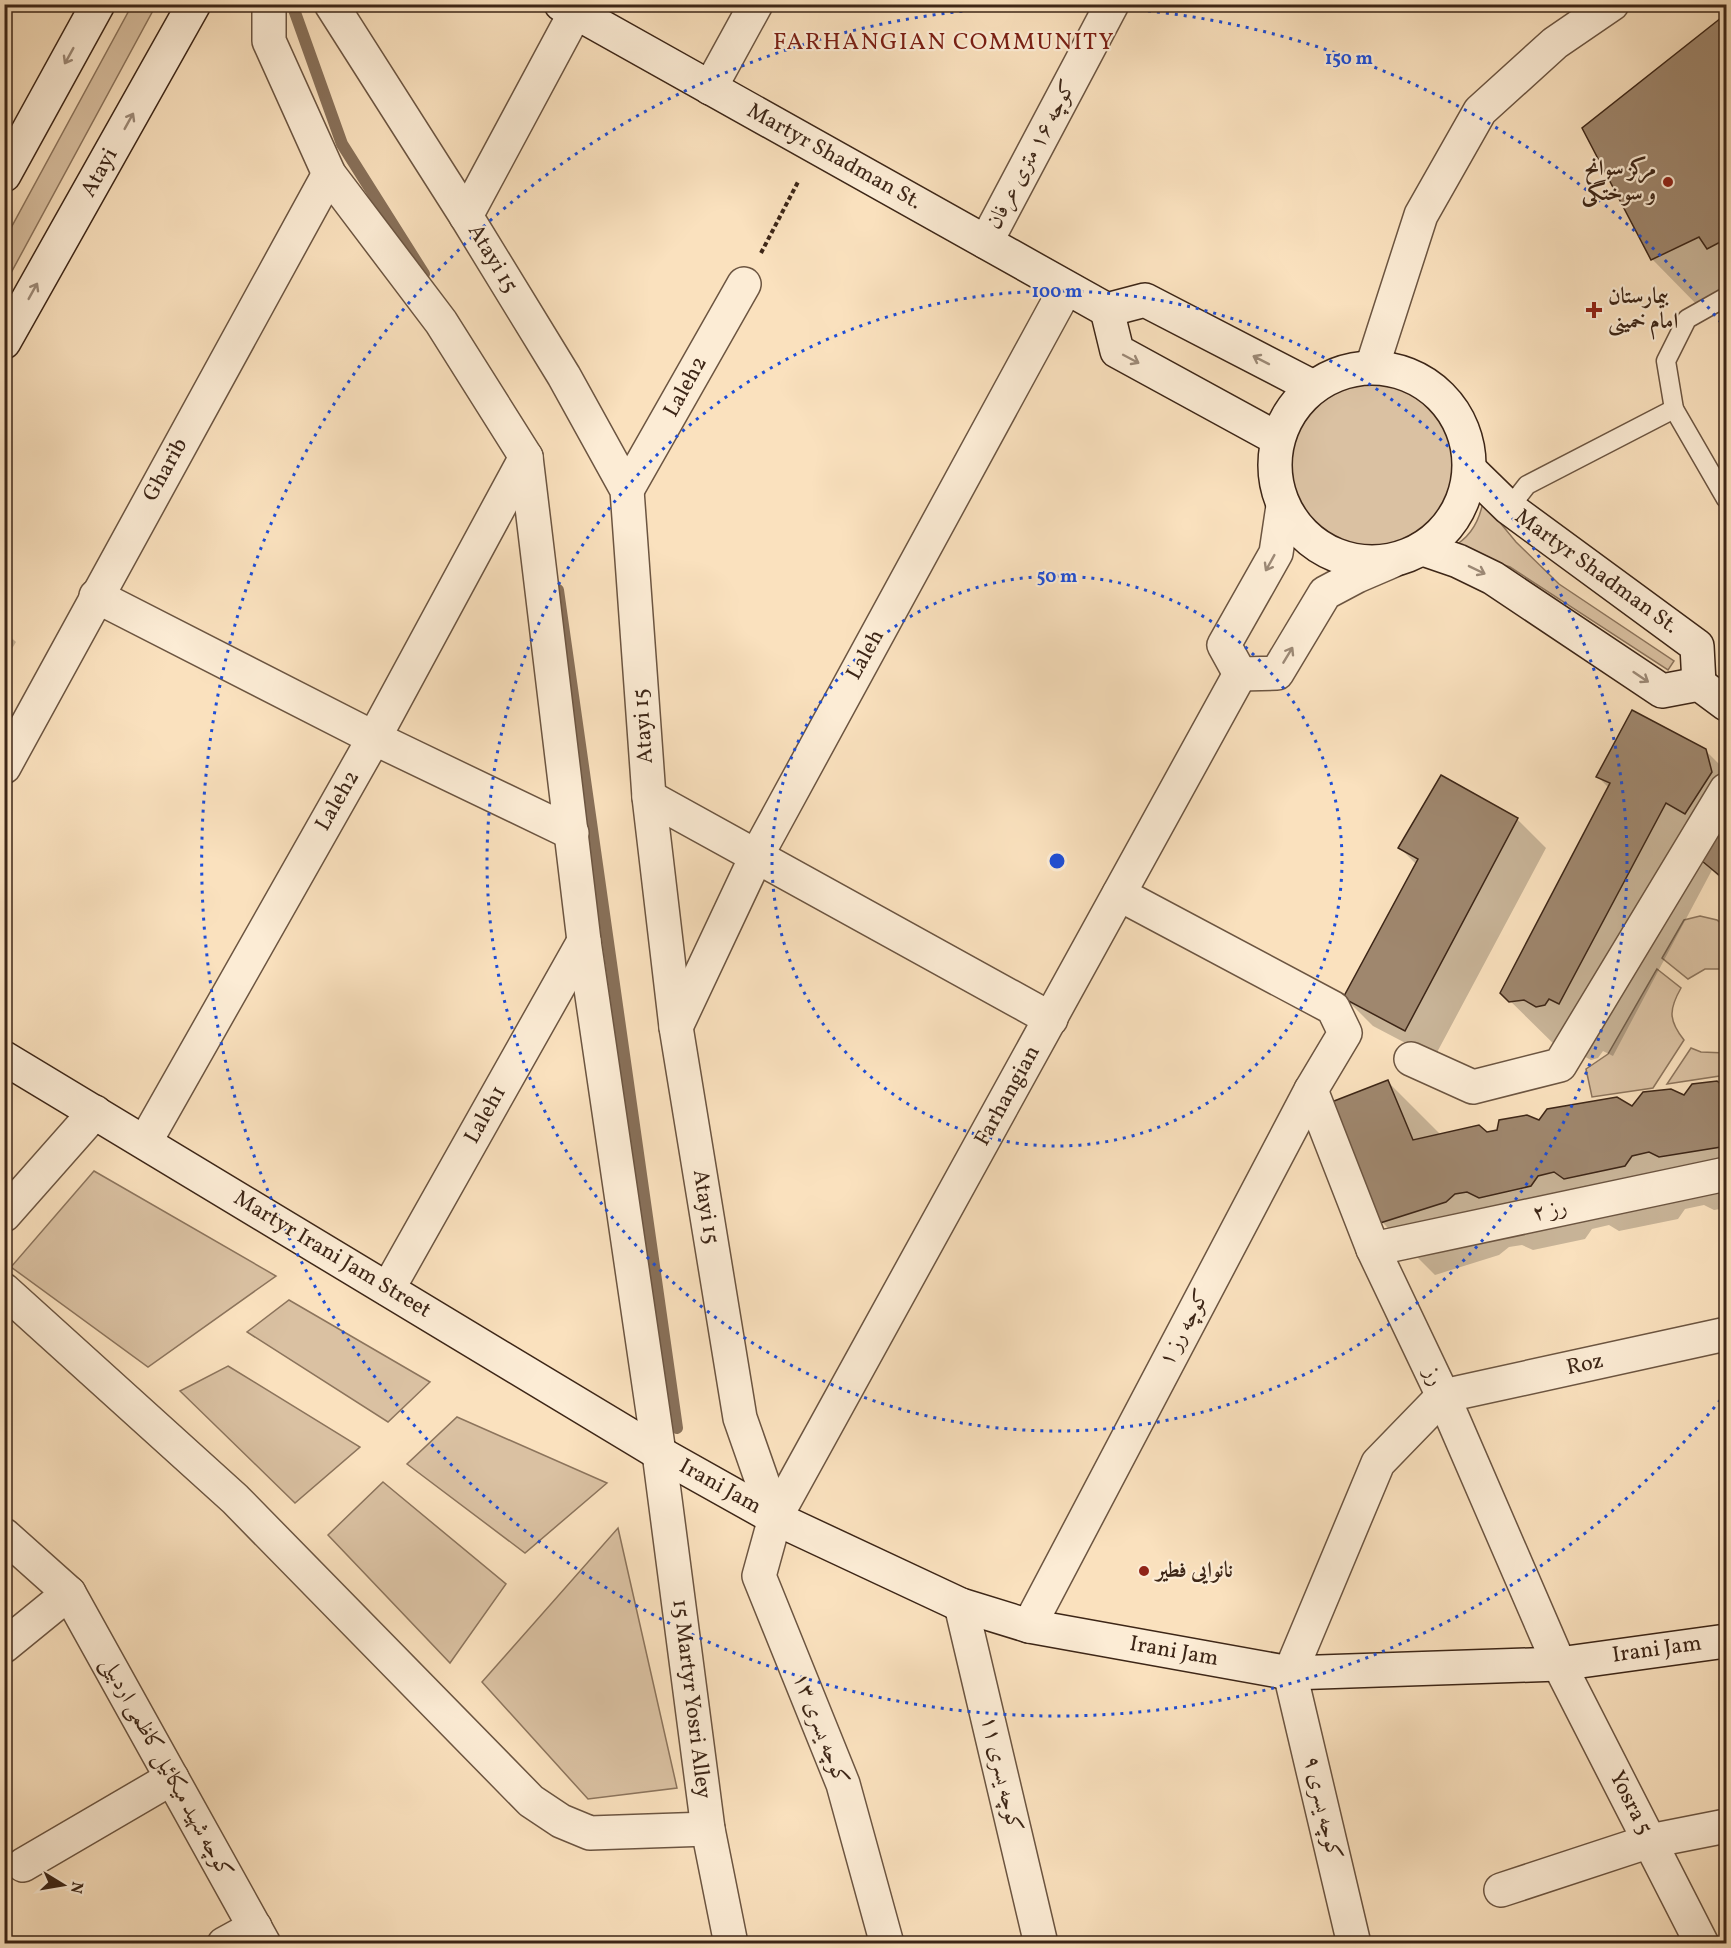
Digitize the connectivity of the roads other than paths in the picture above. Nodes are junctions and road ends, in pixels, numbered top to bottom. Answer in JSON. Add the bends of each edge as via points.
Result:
{"nodes":[{"id":1,"x":98,"y":4,"type":"edge"},
{"id":2,"x":194,"y":4,"type":"edge"},
{"id":3,"x":269,"y":4,"type":"edge"},
{"id":4,"x":331,"y":4,"type":"edge"},
{"id":5,"x":756,"y":4,"type":"edge"},
{"id":6,"x":1112,"y":4,"type":"edge"},
{"id":7,"x":1612,"y":4,"type":"edge"},
{"id":8,"x":568,"y":9,"type":"edge"},
{"id":9,"x":710,"y":88,"type":"junction"},
{"id":10,"x":328,"y":174,"type":"junction"},
{"id":11,"x":4,"y":175,"type":"edge"},
{"id":12,"x":466,"y":216,"type":"junction"},
{"id":13,"x":986,"y":242,"type":"junction"},
{"id":14,"x":744,"y":284,"type":"road end"},
{"id":15,"x":1066,"y":288,"type":"junction"},
{"id":16,"x":1726,"y":297,"type":"edge"},
{"id":17,"x":1107,"y":310,"type":"junction"},
{"id":18,"x":4,"y":342,"type":"edge"},
{"id":19,"x":1372,"y":367,"type":"junction"},
{"id":20,"x":1313,"y":387,"type":"junction"},
{"id":21,"x":1674,"y":409,"type":"junction"},
{"id":22,"x":1278,"y":439,"type":"junction"},
{"id":23,"x":526,"y":457,"type":"junction"},
{"id":24,"x":1470,"y":470,"type":"junction"},
{"id":25,"x":627,"y":490,"type":"junction"},
{"id":26,"x":1726,"y":499,"type":"edge"},
{"id":27,"x":1283,"y":506,"type":"junction"},
{"id":28,"x":1509,"y":508,"type":"junction"},
{"id":29,"x":1423,"y":549,"type":"junction"},
{"id":30,"x":1392,"y":561,"type":"junction"},
{"id":31,"x":96,"y":596,"type":"junction"},
{"id":32,"x":1240,"y":674,"type":"junction"},
{"id":33,"x":1699,"y":684,"type":"junction"},
{"id":34,"x":1726,"y":704,"type":"edge"},
{"id":35,"x":374,"y":738,"type":"junction"},
{"id":36,"x":4,"y":767,"type":"edge"},
{"id":37,"x":1726,"y":790,"type":"edge"},
{"id":38,"x":649,"y":797,"type":"junction"},
{"id":39,"x":572,"y":833,"type":"junction"},
{"id":40,"x":757,"y":855,"type":"junction"},
{"id":41,"x":1119,"y":894,"type":"junction"},
{"id":42,"x":584,"y":941,"type":"junction"},
{"id":43,"x":1051,"y":1019,"type":"junction"},
{"id":44,"x":676,"y":1027,"type":"junction"},
{"id":45,"x":4,"y":1058,"type":"edge"},
{"id":46,"x":1411,"y":1059,"type":"dead end"},
{"id":47,"x":1311,"y":1090,"type":"junction"},
{"id":48,"x":95,"y":1112,"type":"junction"},
{"id":49,"x":145,"y":1142,"type":"junction"},
{"id":50,"x":1726,"y":1174,"type":"edge"},
{"id":51,"x":4,"y":1215,"type":"edge"},
{"id":52,"x":1373,"y":1249,"type":"junction"},
{"id":53,"x":388,"y":1289,"type":"junction"},
{"id":54,"x":4,"y":1290,"type":"edge"},
{"id":55,"x":1726,"y":1334,"type":"edge"},
{"id":56,"x":1443,"y":1396,"type":"junction"},
{"id":57,"x":659,"y":1453,"type":"junction"},
{"id":58,"x":775,"y":1518,"type":"junction"},
{"id":59,"x":4,"y":1535,"type":"edge"},
{"id":60,"x":69,"y":1593,"type":"junction"},
{"id":61,"x":961,"y":1605,"type":"junction"},
{"id":62,"x":1029,"y":1626,"type":"junction"},
{"id":63,"x":1726,"y":1641,"type":"edge"},
{"id":64,"x":4,"y":1646,"type":"edge"},
{"id":65,"x":1559,"y":1664,"type":"junction"},
{"id":66,"x":1290,"y":1673,"type":"junction"},
{"id":67,"x":172,"y":1778,"type":"junction"},
{"id":68,"x":1726,"y":1826,"type":"edge"},
{"id":69,"x":708,"y":1829,"type":"junction"},
{"id":70,"x":1650,"y":1842,"type":"junction"},
{"id":71,"x":23,"y":1865,"type":"dead end"},
{"id":72,"x":1501,"y":1890,"type":"dead end"},
{"id":73,"x":259,"y":1935,"type":"edge"},
{"id":74,"x":224,"y":1944,"type":"edge"},
{"id":75,"x":731,"y":1944,"type":"edge"},
{"id":76,"x":886,"y":1944,"type":"edge"},
{"id":77,"x":1041,"y":1944,"type":"edge"},
{"id":78,"x":1354,"y":1944,"type":"edge"},
{"id":79,"x":1702,"y":1944,"type":"edge"}],
"edges":[{"from":1,"to":11,"type":"street","one_way":true},
{"from":18,"to":2,"type":"street","name":"Atayi","one_way":true},
{"from":3,"to":10,"type":"street","via":[[269,41]]},
{"from":4,"to":12,"type":"street","name":"Atayi 15"},
{"from":5,"to":9,"type":"street"},
{"from":6,"to":13,"type":"street","name":"کوچه ۱۶ متری عرفان"},
{"from":7,"to":19,"type":"street","via":[[1555,43],[1480,111],[1421,215]]},
{"from":8,"to":9,"type":"street","name":"Martyr Shadman St."},
{"from":8,"to":12,"type":"street"},
{"from":9,"to":13,"type":"street","name":"Martyr Shadman St."},
{"from":10,"to":23,"type":"street","via":[[441,322]]},
{"from":10,"to":31,"type":"street","name":"Gharib"},
{"from":12,"to":25,"type":"street","name":"Atayi 15","via":[[564,376]]},
{"from":13,"to":15,"type":"street","name":"Martyr Shadman St."},
{"from":14,"to":25,"type":"street","name":"Laleh2"},
{"from":15,"to":17,"type":"street","name":"Martyr Shadman St."},
{"from":15,"to":40,"type":"street","name":"Laleh"},
{"from":16,"to":21,"type":"lane","via":[[1688,319],[1666,361]]},
{"from":20,"to":17,"type":"street","one_way":true,"via":[[1145,300]]},
{"from":17,"to":22,"type":"street","one_way":true,"via":[[1117,351]]},
{"from":19,"to":20,"type":"street","via":[[1341,372]]},
{"from":19,"to":24,"type":"street","via":[[1403,372],[1431,387],[1453,410],[1466,438]]},
{"from":20,"to":22,"type":"street","via":[[1290,411]]},
{"from":21,"to":26,"type":"lane"},
{"from":21,"to":28,"type":"lane","via":[[1527,485]]},
{"from":22,"to":27,"type":"street","via":[[1274,474]]},
{"from":23,"to":35,"type":"street","name":"Laleh2"},
{"from":23,"to":39,"type":"street"},
{"from":24,"to":28,"type":"street","name":"Martyr Shadman St."},
{"from":24,"to":29,"type":"street","via":[[1463,501],[1447,528]]},
{"from":25,"to":38,"type":"street","name":"Atayi 15"},
{"from":27,"to":30,"type":"street","via":[[1302,533],[1328,553],[1360,563]]},
{"from":27,"to":32,"type":"street","one_way":true,"via":[[1276,553],[1224,645]]},
{"from":28,"to":33,"type":"street","name":"Martyr Shadman St.","via":[[1697,646]]},
{"from":29,"to":30,"type":"street"},
{"from":29,"to":33,"type":"street","one_way":true,"via":[[1493,578],[1662,691]]},
{"from":32,"to":30,"type":"street","one_way":true,"via":[[1277,673],[1325,593]]},
{"from":31,"to":35,"type":"street"},
{"from":31,"to":36,"type":"street","name":"Gharib"},
{"from":32,"to":41,"type":"street","name":"Farhangian"},
{"from":33,"to":34,"type":"street"},
{"from":35,"to":39,"type":"street"},
{"from":35,"to":49,"type":"street","name":"Laleh2"},
{"from":37,"to":46,"type":"street","via":[[1560,1065],[1473,1087]]},
{"from":38,"to":40,"type":"street"},
{"from":38,"to":44,"type":"street","name":"Atayi 15"},
{"from":39,"to":42,"type":"street"},
{"from":40,"to":43,"type":"street"},
{"from":40,"to":44,"type":"street","name":"Laleh"},
{"from":41,"to":43,"type":"street","name":"Farhangian"},
{"from":41,"to":47,"type":"street","name":"کوچه رز ۱","via":[[1333,1008],[1345,1033]]},
{"from":42,"to":53,"type":"street","name":"Laleh1"},
{"from":42,"to":57,"type":"street"},
{"from":43,"to":58,"type":"street","name":"Farhangian"},
{"from":44,"to":58,"type":"street","name":"Atayi 15","via":[[740,1418]]},
{"from":45,"to":48,"type":"street","name":"Martyr Irani Jam Street"},
{"from":47,"to":52,"type":"street","name":"رز"},
{"from":47,"to":62,"type":"street","name":"کوچه رز ۱"},
{"from":48,"to":49,"type":"street","name":"Martyr Irani Jam Street"},
{"from":48,"to":51,"type":"street"},
{"from":49,"to":53,"type":"street","name":"Martyr Irani Jam Street"},
{"from":50,"to":52,"type":"street","name":"رز ۲"},
{"from":52,"to":56,"type":"street","name":"رز"},
{"from":53,"to":57,"type":"street","name":"Martyr Irani Jam Street"},
{"from":54,"to":69,"type":"street","via":[[235,1499],[531,1802],[590,1833]]},
{"from":55,"to":56,"type":"street","name":"Roz"},
{"from":56,"to":65,"type":"street","name":"رز"},
{"from":56,"to":66,"type":"street","via":[[1378,1463]]},
{"from":57,"to":58,"type":"street","name":"Irani Jam"},
{"from":57,"to":69,"type":"street","name":"15 Martyr Yosri Alley"},
{"from":58,"to":61,"type":"street","name":"Irani Jam"},
{"from":58,"to":76,"type":"street","name":"کوچه یسری ۱۳","via":[[759,1576],[843,1784]]},
{"from":59,"to":60,"type":"street","name":"کوچه شهید میکائیل کاظمی اردبیلی"},
{"from":60,"to":64,"type":"street"},
{"from":60,"to":67,"type":"street","name":"کوچه شهید میکائیل کاظمی اردبیلی"},
{"from":61,"to":62,"type":"street","name":"Irani Jam"},
{"from":61,"to":77,"type":"street","name":"کوچه یسری ۱۱"},
{"from":62,"to":66,"type":"street","name":"Irani Jam"},
{"from":63,"to":65,"type":"street","name":"Irani Jam"},
{"from":65,"to":66,"type":"street","name":"Irani Jam"},
{"from":65,"to":70,"type":"street","name":"Yosra 5"},
{"from":66,"to":78,"type":"street","name":"کوچه یسری ۹"},
{"from":67,"to":71,"type":"street"},
{"from":67,"to":73,"type":"street","name":"کوچه شهید میکائیل کاظمی اردبیلی"},
{"from":68,"to":70,"type":"street"},
{"from":69,"to":75,"type":"street","name":"15 Martyr Yosri Alley"},
{"from":70,"to":72,"type":"street"},
{"from":70,"to":79,"type":"street","name":"Yosra 5"},
{"from":73,"to":74,"type":"street"}]}
